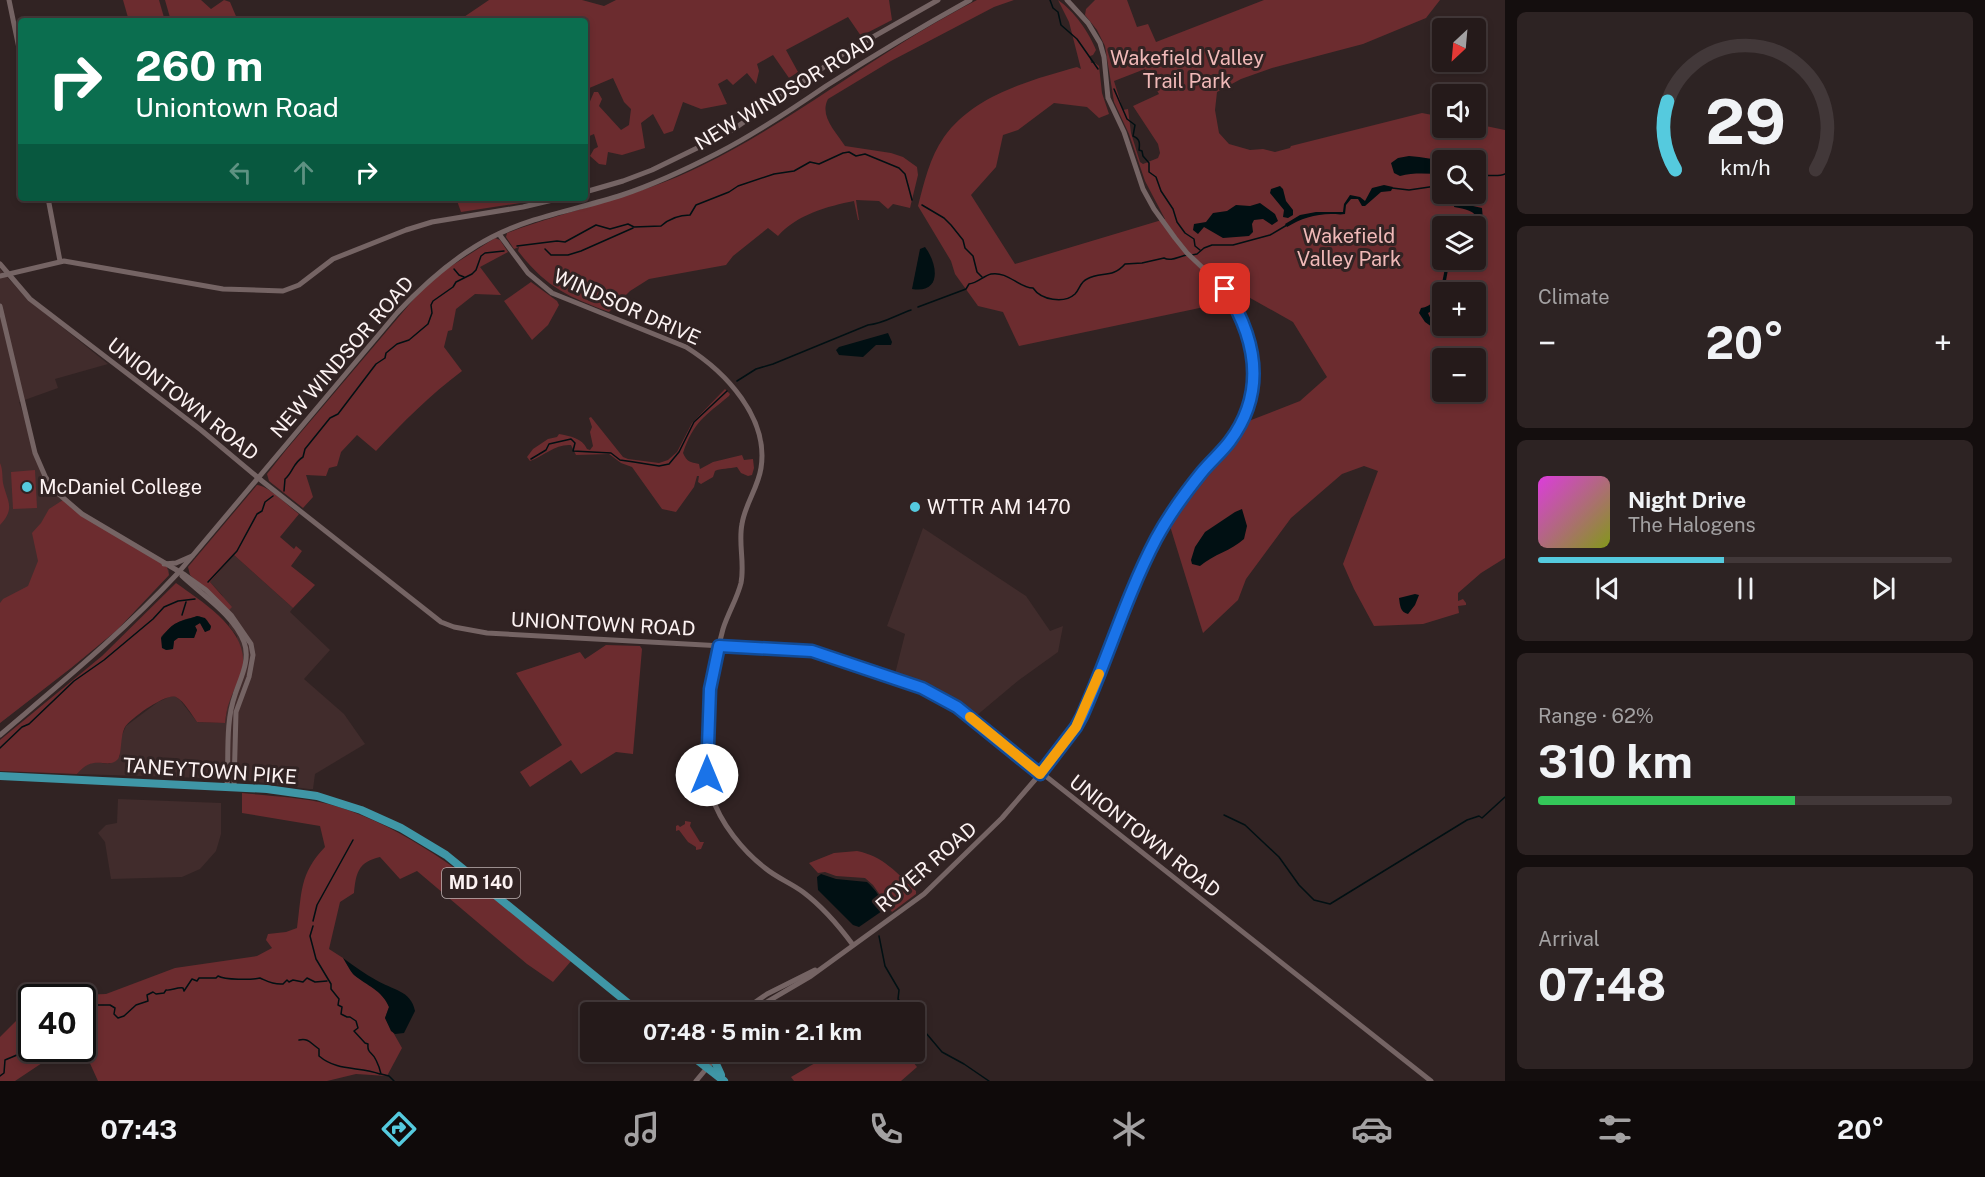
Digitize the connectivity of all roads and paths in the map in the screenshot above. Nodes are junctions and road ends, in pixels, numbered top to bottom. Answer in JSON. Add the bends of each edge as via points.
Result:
{"nodes":[{"id":1,"x":9,"y":0,"type":"edge"},
{"id":2,"x":938,"y":0,"type":"edge"},
{"id":3,"x":970,"y":0,"type":"edge"},
{"id":4,"x":1067,"y":0,"type":"edge"},
{"id":5,"x":18,"y":44,"type":"edge"},
{"id":6,"x":588,"y":191,"type":"edge"},
{"id":7,"x":49,"y":201,"type":"edge"},
{"id":8,"x":548,"y":201,"type":"edge"},
{"id":9,"x":499,"y":234,"type":"junction"},
{"id":10,"x":60,"y":261,"type":"junction"},
{"id":11,"x":0,"y":264,"type":"edge"},
{"id":12,"x":8,"y":274,"type":"junction"},
{"id":13,"x":0,"y":276,"type":"edge"},
{"id":14,"x":0,"y":306,"type":"edge"},
{"id":15,"x":258,"y":477,"type":"junction"},
{"id":16,"x":193,"y":555,"type":"junction"},
{"id":17,"x":164,"y":564,"type":"junction"},
{"id":18,"x":178,"y":573,"type":"junction"},
{"id":19,"x":719,"y":646,"type":"junction"},
{"id":20,"x":0,"y":735,"type":"edge"},
{"id":21,"x":1040,"y":774,"type":"junction"},
{"id":22,"x":0,"y":777,"type":"edge"},
{"id":23,"x":230,"y":787,"type":"junction"},
{"id":24,"x":853,"y":945,"type":"junction"},
{"id":25,"x":819,"y":968,"type":"junction"},
{"id":26,"x":627,"y":1002,"type":"edge"},
{"id":27,"x":755,"y":1002,"type":"edge"},
{"id":28,"x":768,"y":1002,"type":"edge"},
{"id":29,"x":700,"y":1062,"type":"edge"},
{"id":30,"x":709,"y":1062,"type":"edge"},
{"id":31,"x":710,"y":1062,"type":"edge"},
{"id":32,"x":717,"y":1062,"type":"edge"},
{"id":33,"x":706,"y":1067,"type":"junction"},
{"id":34,"x":696,"y":1081,"type":"edge"},
{"id":35,"x":725,"y":1081,"type":"edge"},
{"id":36,"x":1431,"y":1081,"type":"edge"}],
"edges":[{"from":1,"to":5,"type":"street"},
{"from":2,"to":6,"type":"street","via":[[837,57],[728,133],[652,170]]},
{"from":3,"to":9,"type":"street","name":"NEW WINDSOR ROAD","via":[[717,154],[622,195]]},
{"from":4,"to":21,"type":"street","name":"ROYER ROAD","via":[[1094,30],[1100,43],[1108,98],[1143,189],[1189,255],[1225,289],[1245,325],[1253,361],[1246,410],[1229,442],[1183,496],[1156,539],[1082,716]]},
{"from":7,"to":10,"type":"street"},
{"from":8,"to":10,"type":"street","via":[[406,230],[333,259],[299,285],[283,291],[223,289]]},
{"from":9,"to":15,"type":"street","name":"NEW WINDSOR ROAD","via":[[458,257],[411,298]]},
{"from":9,"to":19,"type":"street","name":"WINDSOR DRIVE","via":[[528,273],[546,289],[687,347],[719,373],[751,412],[761,442],[761,469],[742,521],[740,585]]},
{"from":10,"to":12,"type":"street"},
{"from":11,"to":12,"type":"street","name":"UNIONTOWN ROAD"},
{"from":12,"to":13,"type":"street"},
{"from":12,"to":15,"type":"street","name":"UNIONTOWN ROAD","via":[[30,298]]},
{"from":14,"to":17,"type":"street","via":[[35,453],[49,484],[82,514]]},
{"from":15,"to":16,"type":"street","name":"NEW WINDSOR ROAD"},
{"from":15,"to":19,"type":"street","name":"UNIONTOWN ROAD","via":[[431,615],[454,627],[509,635]]},
{"from":16,"to":17,"type":"street"},
{"from":16,"to":18,"type":"street","name":"NEW WINDSOR ROAD"},
{"from":17,"to":18,"type":"street"},
{"from":18,"to":20,"type":"street","name":"NEW WINDSOR ROAD","via":[[122,631]]},
{"from":18,"to":23,"type":"street","via":[[219,608],[245,643],[245,669],[231,713]]},
{"from":19,"to":21,"type":"street","name":"UNIONTOWN ROAD","via":[[812,651],[922,688],[957,707]]},
{"from":19,"to":24,"type":"street","name":"WINDSOR DRIVE","via":[[710,689],[707,755],[708,782],[716,806],[729,829],[756,860],[812,900]]},
{"from":21,"to":24,"type":"street","name":"ROYER ROAD","via":[[1002,818],[924,894]]},
{"from":21,"to":36,"type":"street","name":"UNIONTOWN ROAD"},
{"from":22,"to":23,"type":"highway","name":"TANEYTOWN PIKE","number":"MD 140"},
{"from":23,"to":26,"type":"highway","name":"TANEYTOWN PIKE","number":"MD 140","via":[[331,800],[416,836],[461,866]]},
{"from":24,"to":25,"type":"street","name":"ROYER ROAD"},
{"from":25,"to":27,"type":"street","name":"ROYER ROAD"},
{"from":25,"to":28,"type":"street","name":"ROYER ROAD"},
{"from":29,"to":33,"type":"highway"},
{"from":30,"to":33,"type":"street"},
{"from":31,"to":33,"type":"street"},
{"from":32,"to":35,"type":"highway"},
{"from":33,"to":34,"type":"street"},
{"from":33,"to":35,"type":"highway"}]}
